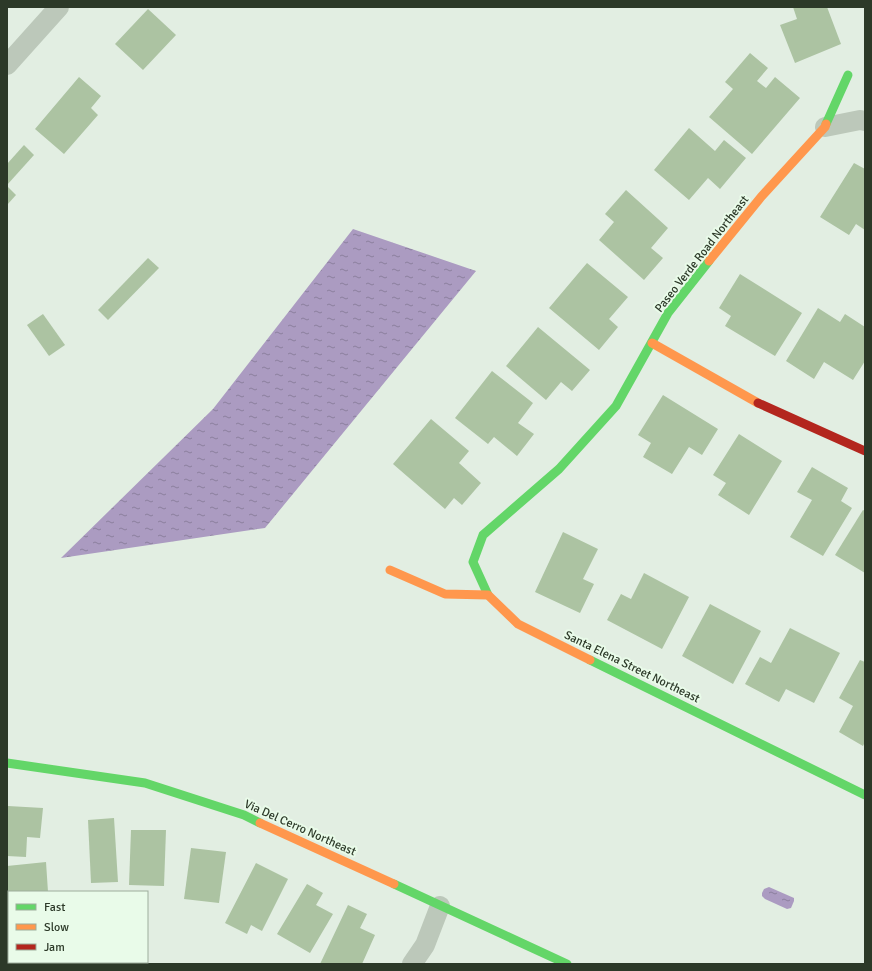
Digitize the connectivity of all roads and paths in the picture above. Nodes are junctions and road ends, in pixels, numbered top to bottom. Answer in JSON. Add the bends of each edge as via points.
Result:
{"nodes":[{"id":1,"x":59,"y":7,"type":"edge"},
{"id":2,"x":7,"y":65,"type":"edge"},
{"id":3,"x":848,"y":75,"type":"dead end"},
{"id":4,"x":865,"y":121,"type":"edge"},
{"id":5,"x":825,"y":128,"type":"junction"},
{"id":6,"x":652,"y":343,"type":"junction"},
{"id":7,"x":865,"y":451,"type":"edge"},
{"id":8,"x":390,"y":570,"type":"dead end"},
{"id":9,"x":488,"y":595,"type":"junction"},
{"id":10,"x":7,"y":763,"type":"edge"},
{"id":11,"x":865,"y":795,"type":"edge"},
{"id":12,"x":440,"y":906,"type":"junction"},
{"id":13,"x":412,"y":964,"type":"edge"},
{"id":14,"x":567,"y":964,"type":"edge"}],
"edges":[{"from":1,"to":2,"type":"street"},
{"from":3,"to":5,"type":"street","name":"Paseo Verde Road Northeast"},
{"from":4,"to":5,"type":"street"},
{"from":5,"to":6,"type":"street","name":"Paseo Verde Road Northeast","via":[[762,197],[668,313]]},
{"from":6,"to":7,"type":"street","via":[[750,399]]},
{"from":6,"to":9,"type":"street","name":"Paseo Verde Road Northeast","via":[[616,406],[559,469],[483,535],[473,562]]},
{"from":8,"to":9,"type":"street","via":[[445,594]]},
{"from":9,"to":11,"type":"street","name":"Santa Elena Street Northeast","via":[[518,624]]},
{"from":10,"to":12,"type":"street","name":"Via Del Cerro Northeast","via":[[145,783],[236,813]]},
{"from":12,"to":13,"type":"street","via":[[425,945]]},
{"from":12,"to":14,"type":"street","name":"Via Del Cerro Northeast"}]}
